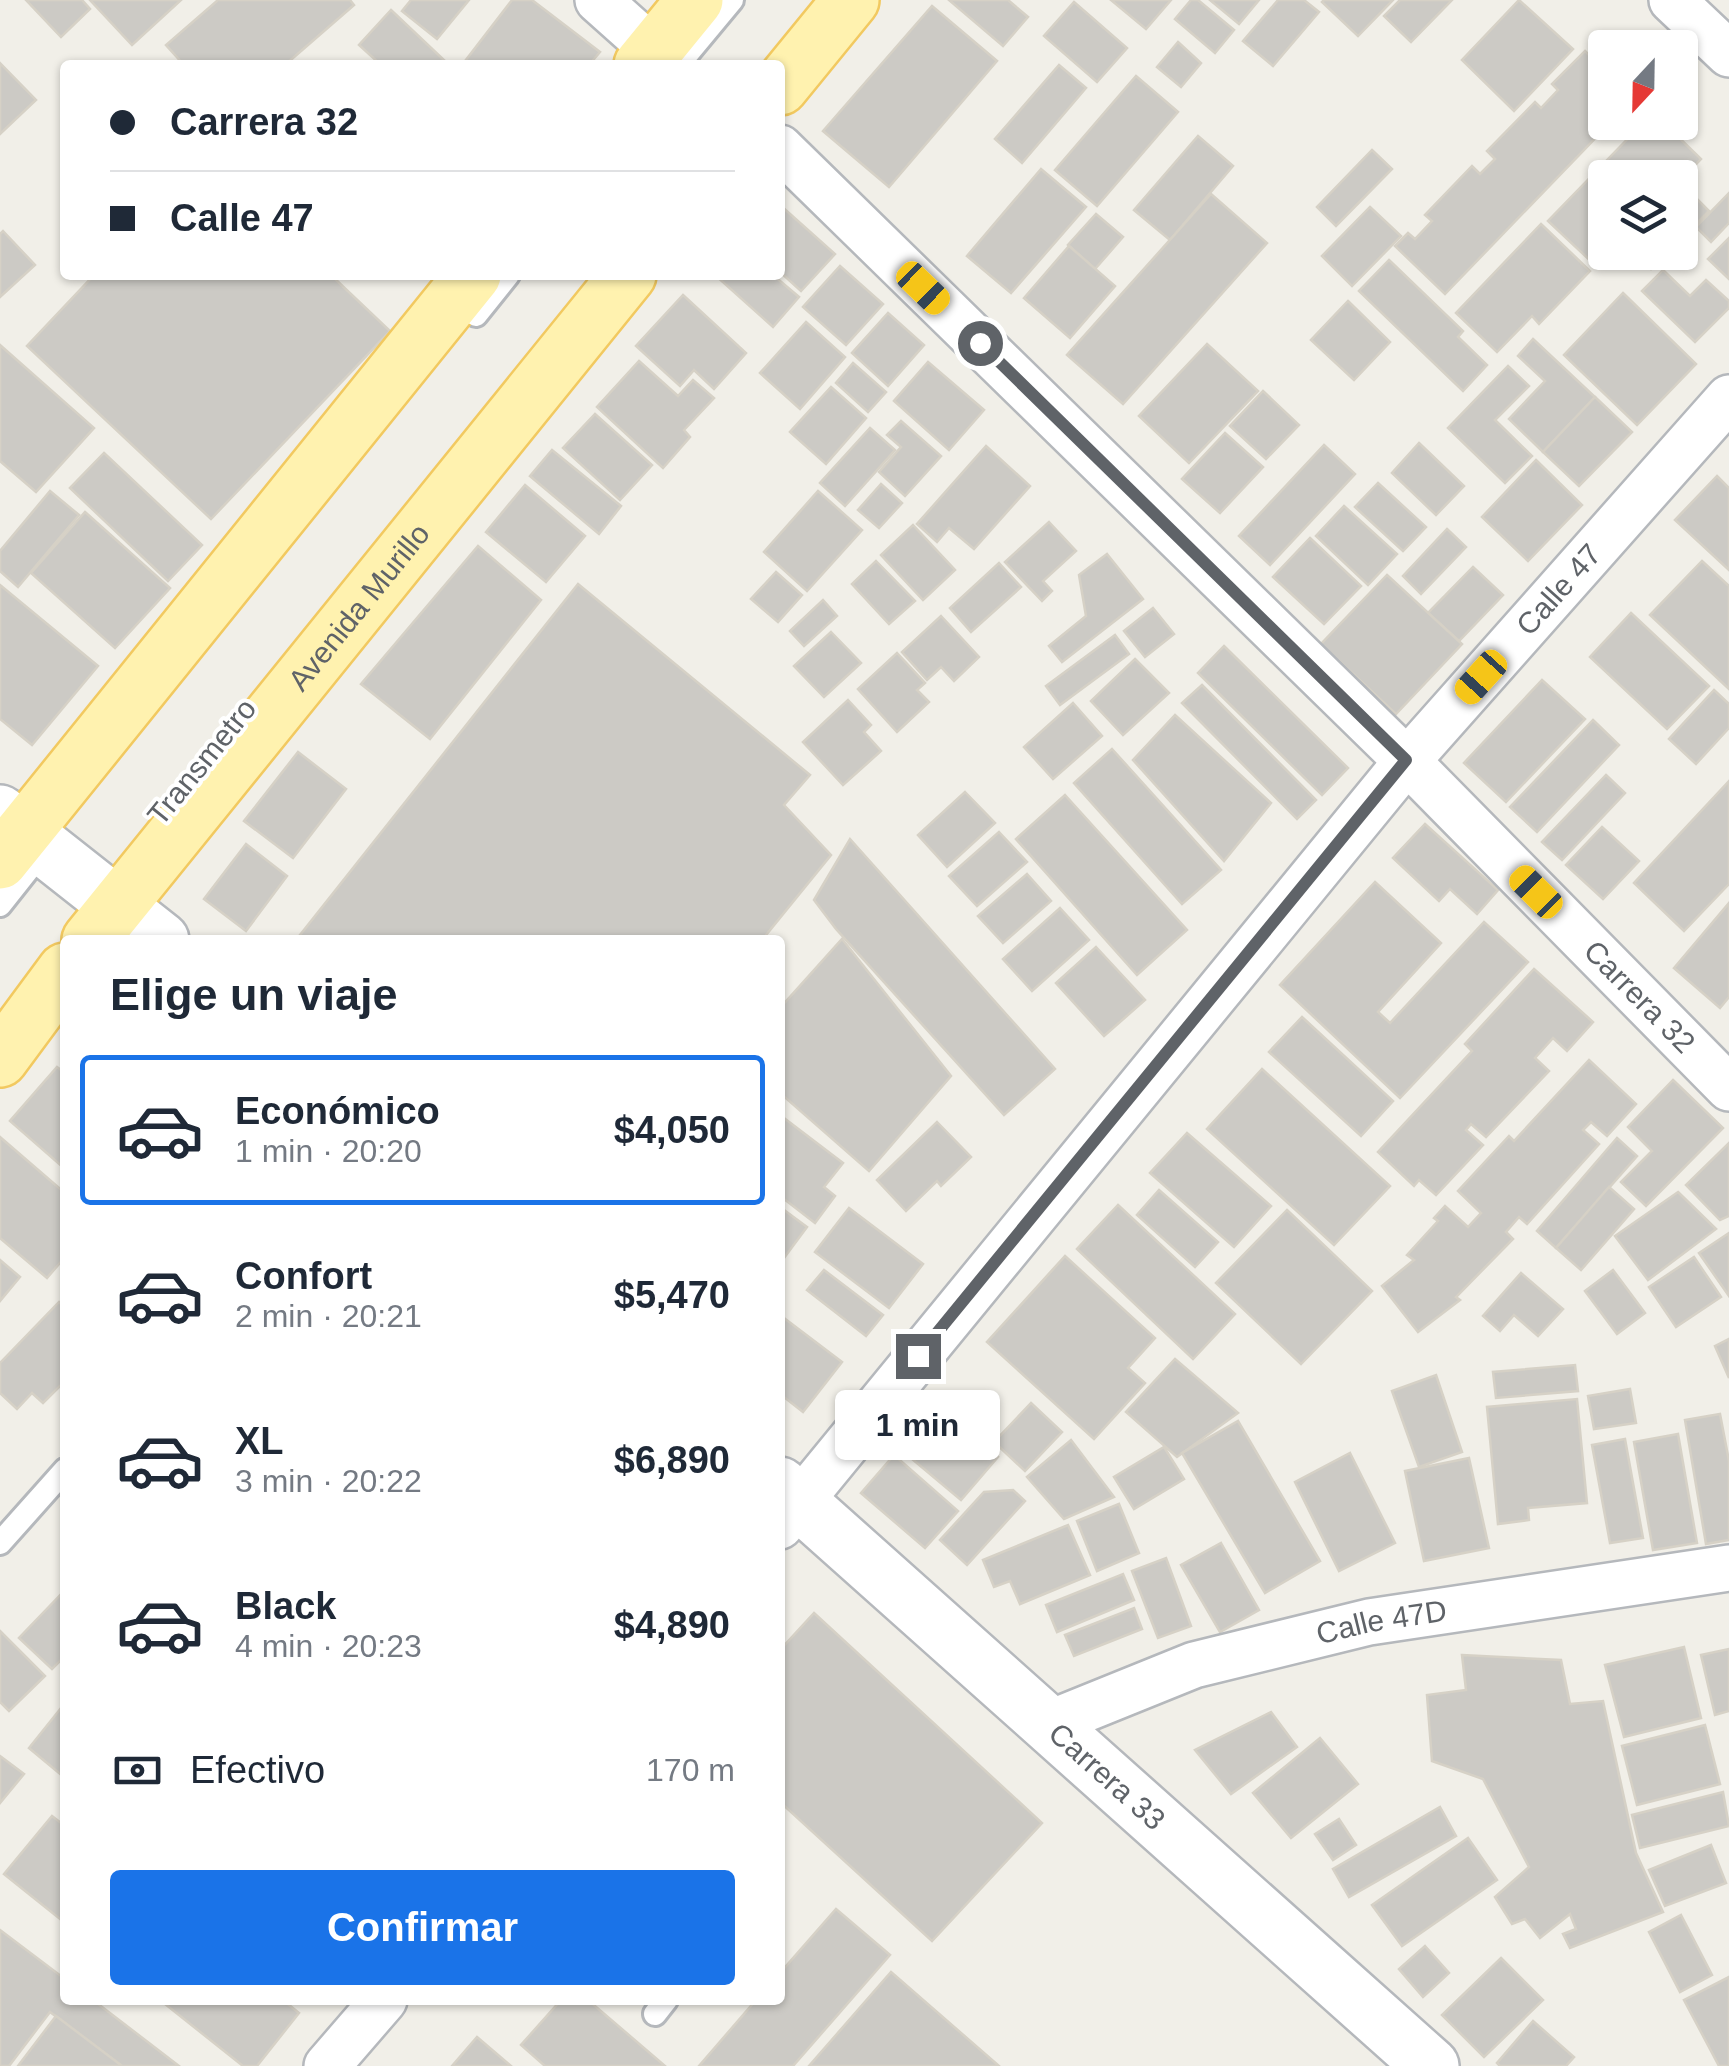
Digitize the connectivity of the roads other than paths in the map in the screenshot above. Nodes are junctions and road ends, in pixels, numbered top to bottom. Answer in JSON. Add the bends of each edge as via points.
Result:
{"nodes":[{"id":1,"x":598,"y":0,"type":"edge"},
{"id":2,"x":695,"y":0,"type":"edge"},
{"id":3,"x":732,"y":0,"type":"edge"},
{"id":4,"x":851,"y":0,"type":"edge"},
{"id":5,"x":1672,"y":0,"type":"edge"},
{"id":6,"x":1729,"y":54,"type":"edge"},
{"id":7,"x":658,"y":60,"type":"edge"},
{"id":8,"x":785,"y":81,"type":"edge"},
{"id":9,"x":785,"y":153,"type":"edge"},
{"id":10,"x":469,"y":280,"type":"edge"},
{"id":11,"x":504,"y":280,"type":"edge"},
{"id":12,"x":624,"y":280,"type":"edge"},
{"id":13,"x":458,"y":336,"type":"dead end"},
{"id":14,"x":1729,"y":398,"type":"edge"},
{"id":15,"x":1406,"y":760,"type":"junction"},
{"id":16,"x":25,"y":838,"type":"edge"},
{"id":17,"x":0,"y":905,"type":"edge"},
{"id":18,"x":82,"y":926,"type":"edge"},
{"id":19,"x":133,"y":935,"type":"edge"},
{"id":20,"x":60,"y":962,"type":"edge"},
{"id":21,"x":0,"y":1059,"type":"edge"},
{"id":22,"x":1729,"y":1088,"type":"edge"},
{"id":23,"x":60,"y":1476,"type":"edge"},
{"id":24,"x":786,"y":1504,"type":"edge"},
{"id":25,"x":0,"y":1543,"type":"edge"},
{"id":26,"x":1729,"y":1568,"type":"edge"},
{"id":27,"x":1048,"y":1724,"type":"junction"},
{"id":28,"x":380,"y":2005,"type":"edge"},
{"id":29,"x":327,"y":2066,"type":"edge"},
{"id":30,"x":1431,"y":2066,"type":"edge"}],
"edges":[{"from":1,"to":7,"type":"street"},
{"from":2,"to":7,"type":"main road"},
{"from":3,"to":7,"type":"lane"},
{"from":4,"to":8,"type":"main road"},
{"from":5,"to":6,"type":"street"},
{"from":9,"to":15,"type":"street","name":"Carrera 32"},
{"from":10,"to":16,"type":"main road"},
{"from":11,"to":13,"type":"lane"},
{"from":12,"to":18,"type":"main road","name":"Avenida Murillo"},
{"from":14,"to":15,"type":"street","name":"Calle 47"},
{"from":15,"to":22,"type":"street","name":"Carrera 32"},
{"from":15,"to":24,"type":"street","name":"Calle 47"},
{"from":16,"to":17,"type":"lane"},
{"from":16,"to":18,"type":"street"},
{"from":18,"to":19,"type":"street"},
{"from":20,"to":21,"type":"main road","name":"Avenida Murillo"},
{"from":23,"to":25,"type":"lane"},
{"from":24,"to":27,"type":"street","name":"Carrera 33"},
{"from":26,"to":27,"type":"street","name":"Calle 47D","via":[[1369,1622],[1194,1666]]},
{"from":27,"to":30,"type":"street","name":"Carrera 33"},
{"from":28,"to":29,"type":"street"}]}
